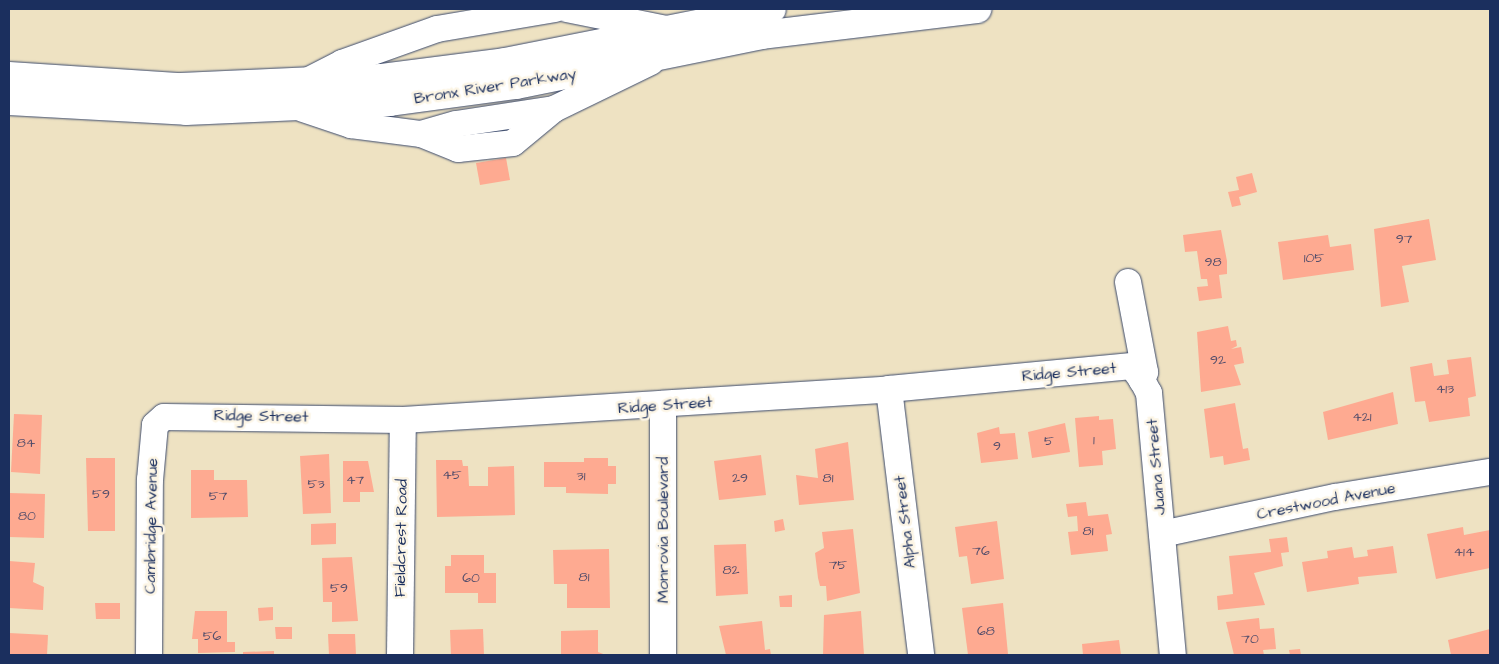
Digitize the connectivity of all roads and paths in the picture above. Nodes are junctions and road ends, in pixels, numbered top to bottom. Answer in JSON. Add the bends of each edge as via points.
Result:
{"nodes":[{"id":1,"x":555,"y":9,"type":"edge"},
{"id":2,"x":567,"y":9,"type":"edge"},
{"id":3,"x":772,"y":9,"type":"edge"},
{"id":4,"x":977,"y":9,"type":"edge"},
{"id":5,"x":667,"y":41,"type":"junction"},
{"id":6,"x":9,"y":76,"type":"edge"},
{"id":7,"x":302,"y":96,"type":"junction"},
{"id":8,"x":9,"y":101,"type":"edge"},
{"id":9,"x":1128,"y":282,"type":"dead end"},
{"id":10,"x":1142,"y":380,"type":"junction"},
{"id":11,"x":889,"y":389,"type":"junction"},
{"id":12,"x":663,"y":406,"type":"junction"},
{"id":13,"x":180,"y":414,"type":"joint"},
{"id":14,"x":403,"y":420,"type":"junction"},
{"id":15,"x":1490,"y":472,"type":"edge"},
{"id":16,"x":1162,"y":534,"type":"junction"},
{"id":17,"x":150,"y":655,"type":"edge"},
{"id":18,"x":400,"y":655,"type":"edge"},
{"id":19,"x":663,"y":655,"type":"edge"},
{"id":20,"x":921,"y":655,"type":"edge"},
{"id":21,"x":1174,"y":655,"type":"edge"}],
"edges":[{"from":1,"to":7,"type":"street","via":[[437,29],[342,63]]},
{"from":2,"to":5,"type":"street"},
{"from":3,"to":5,"type":"highway","name":"Bronx River Parkway"},
{"from":4,"to":5,"type":"highway","name":"Bronx River Parkway"},
{"from":5,"to":7,"type":"highway","name":"Bronx River Parkway"},
{"from":5,"to":7,"type":"street","via":[[554,109],[456,124],[421,134],[351,125]]},
{"from":6,"to":7,"type":"highway","name":"Bronx River Parkway"},
{"from":7,"to":8,"type":"highway","name":"Bronx River Parkway","via":[[143,111]]},
{"from":9,"to":10,"type":"street","name":"Juana Street","via":[[1145,372]]},
{"from":10,"to":11,"type":"street","name":"Ridge Street","via":[[1132,366]]},
{"from":10,"to":16,"type":"street","name":"Juana Street","via":[[1149,393]]},
{"from":11,"to":12,"type":"street","name":"Ridge Street"},
{"from":11,"to":20,"type":"street","name":"Alpha Street"},
{"from":12,"to":14,"type":"street","name":"Ridge Street"},
{"from":12,"to":19,"type":"street","name":"Monrovia Boulevard"},
{"from":13,"to":14,"type":"street","name":"Ridge Street"},
{"from":13,"to":17,"type":"street","name":"Cambridge Avenue","via":[[164,417],[155,425],[150,480]]},
{"from":14,"to":18,"type":"street","name":"Fieldcrest Road"},
{"from":15,"to":16,"type":"street","name":"Crestwood Avenue","via":[[1335,497]]},
{"from":16,"to":21,"type":"street","name":"Juana Street"}]}
